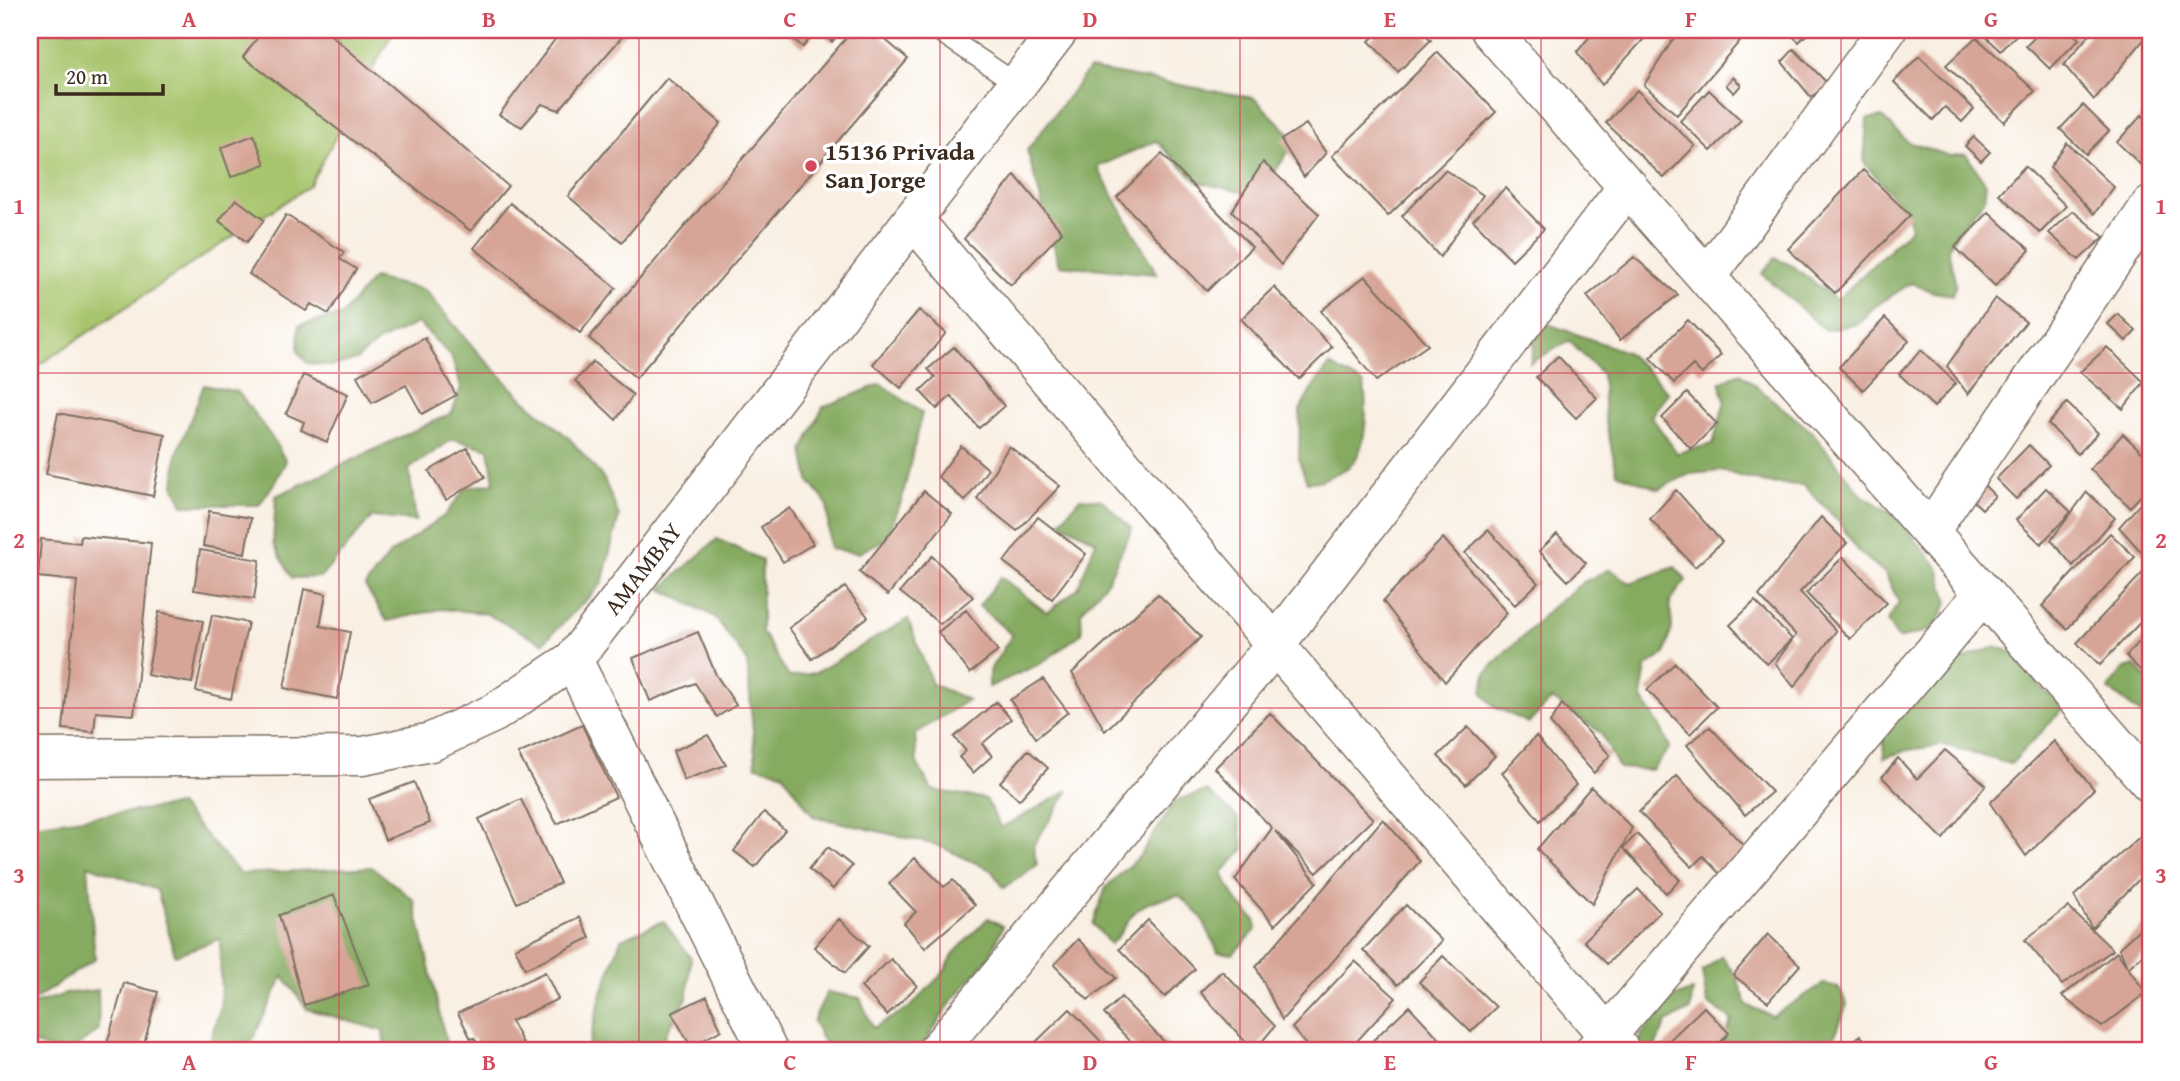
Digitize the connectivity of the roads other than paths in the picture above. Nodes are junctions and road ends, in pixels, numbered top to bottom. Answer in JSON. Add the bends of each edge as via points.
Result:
{"nodes":[{"id":1,"x":937,"y":30,"type":"edge"},
{"id":2,"x":1059,"y":30,"type":"edge"},
{"id":3,"x":1886,"y":30,"type":"edge"},
{"id":4,"x":1494,"y":31,"type":"edge"},
{"id":5,"x":1017,"y":84,"type":"junction"},
{"id":6,"x":1628,"y":186,"type":"junction"},
{"id":7,"x":2150,"y":206,"type":"edge"},
{"id":8,"x":913,"y":219,"type":"junction"},
{"id":9,"x":1707,"y":277,"type":"junction"},
{"id":10,"x":1930,"y":531,"type":"junction"},
{"id":11,"x":1984,"y":593,"type":"junction"},
{"id":12,"x":1275,"y":645,"type":"junction"},
{"id":13,"x":573,"y":660,"type":"junction"},
{"id":14,"x":30,"y":758,"type":"edge"},
{"id":15,"x":2146,"y":766,"type":"edge"},
{"id":16,"x":1607,"y":1046,"type":"edge"},
{"id":17,"x":768,"y":1051,"type":"edge"},
{"id":18,"x":937,"y":1051,"type":"edge"}],
"edges":[{"from":1,"to":5,"type":"lane"},
{"from":2,"to":5,"type":"street","name":"AMAMBAY"},
{"from":3,"to":9,"type":"street"},
{"from":4,"to":6,"type":"street"},
{"from":5,"to":8,"type":"street","name":"AMAMBAY"},
{"from":6,"to":9,"type":"street"},
{"from":6,"to":12,"type":"street"},
{"from":7,"to":10,"type":"street"},
{"from":8,"to":12,"type":"street"},
{"from":8,"to":13,"type":"street","name":"AMAMBAY"},
{"from":9,"to":10,"type":"street"},
{"from":10,"to":11,"type":"street"},
{"from":11,"to":15,"type":"street"},
{"from":11,"to":16,"type":"street"},
{"from":12,"to":16,"type":"street"},
{"from":12,"to":18,"type":"street"},
{"from":13,"to":14,"type":"street","name":"AMAMBAY","via":[[494,713],[431,742],[363,756]]},
{"from":13,"to":17,"type":"street"}]}
